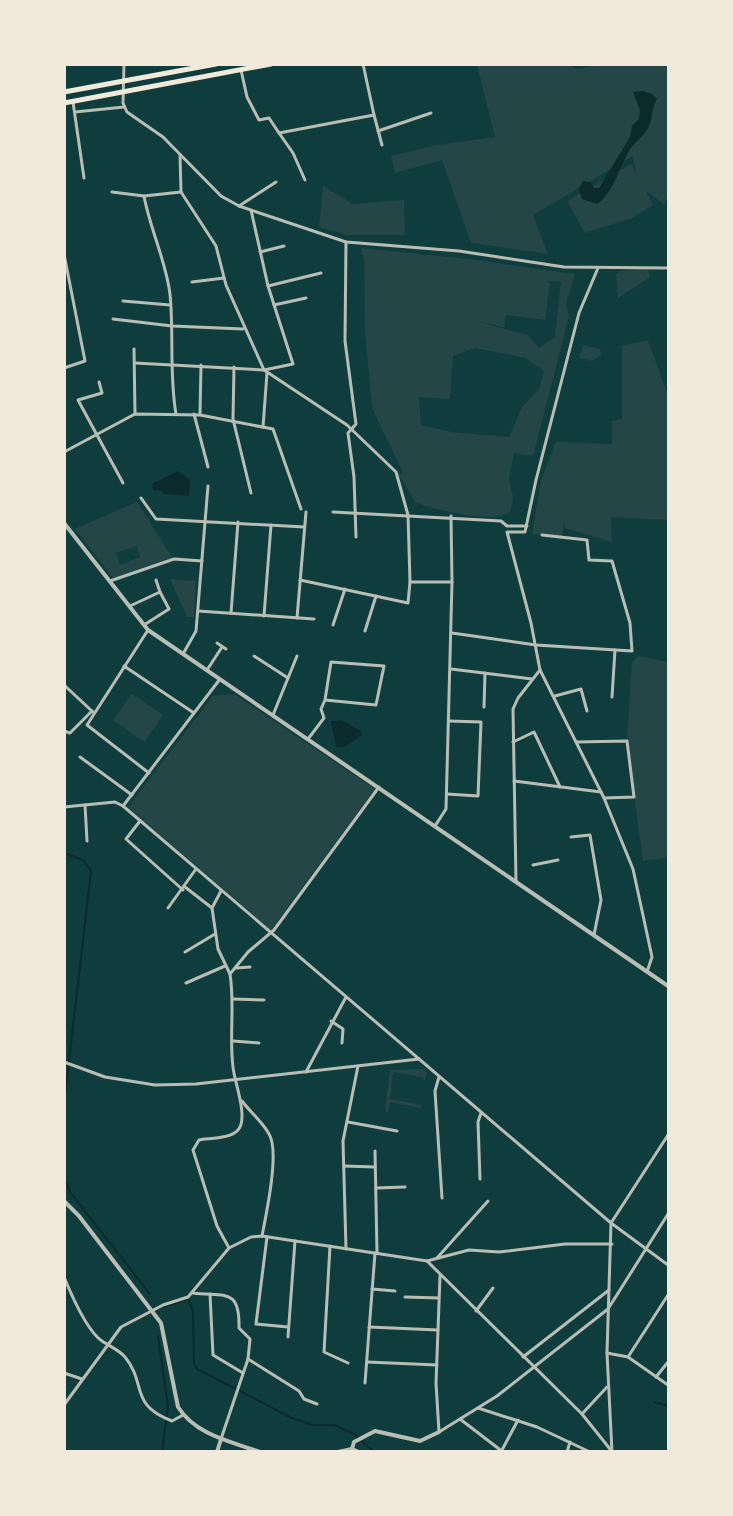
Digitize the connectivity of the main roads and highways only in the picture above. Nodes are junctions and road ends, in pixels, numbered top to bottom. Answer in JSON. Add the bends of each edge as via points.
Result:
{"nodes":[{"id":1,"x":216,"y":64,"type":"edge"},
{"id":2,"x":271,"y":64,"type":"edge"},
{"id":3,"x":250,"y":66,"type":"edge"},
{"id":4,"x":64,"y":92,"type":"edge"},
{"id":5,"x":64,"y":103,"type":"edge"}],
"edges":[{"from":1,"to":4,"type":"main road"},
{"from":2,"to":3,"type":"main road"},
{"from":3,"to":5,"type":"main road"}]}
